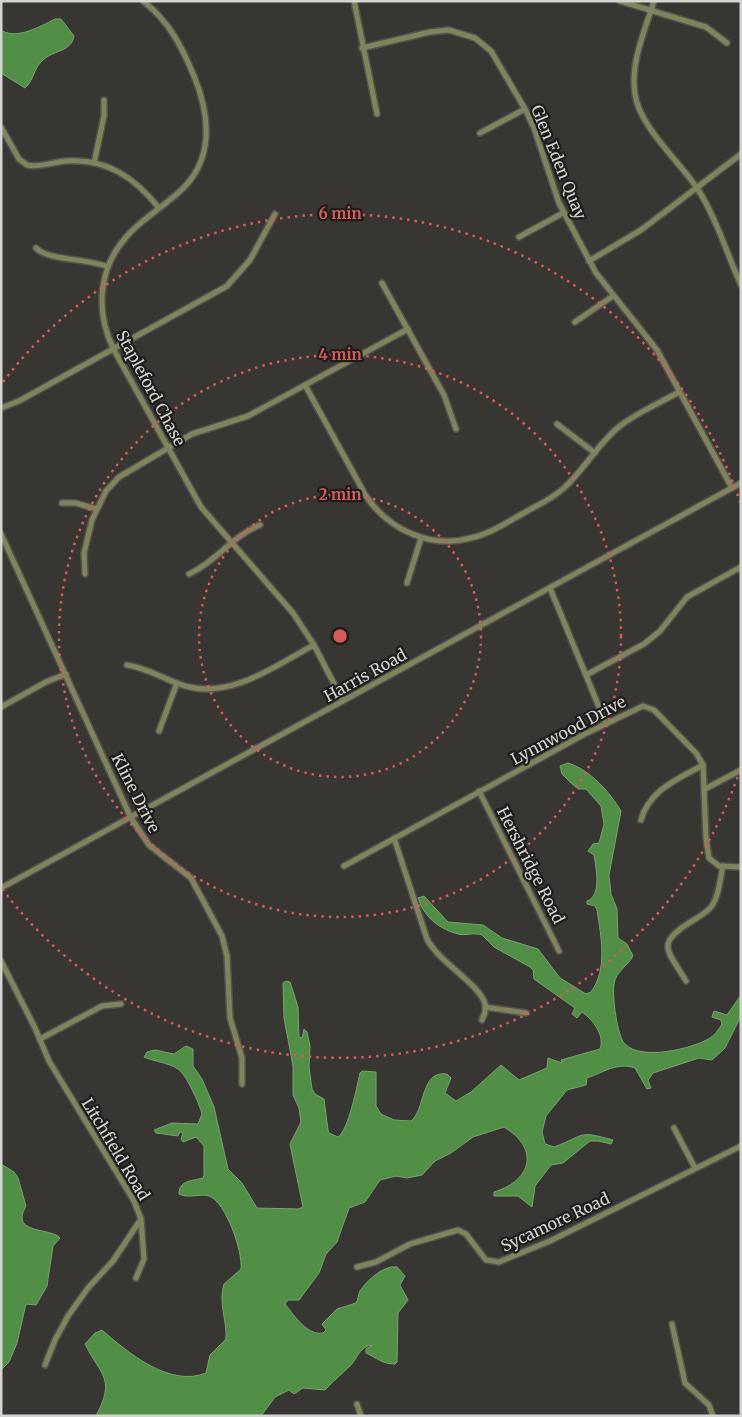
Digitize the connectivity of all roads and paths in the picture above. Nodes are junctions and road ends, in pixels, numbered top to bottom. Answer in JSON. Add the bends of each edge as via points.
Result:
{"nodes":[{"id":1,"x":143,"y":1,"type":"edge"},
{"id":2,"x":354,"y":1,"type":"edge"},
{"id":3,"x":620,"y":1,"type":"edge"},
{"id":4,"x":654,"y":1,"type":"edge"},
{"id":5,"x":651,"y":10,"type":"junction"},
{"id":6,"x":728,"y":43,"type":"dead end"},
{"id":7,"x":362,"y":48,"type":"junction"},
{"id":8,"x":104,"y":100,"type":"dead end"},
{"id":9,"x":525,"y":109,"type":"junction"},
{"id":10,"x":376,"y":114,"type":"dead end"},
{"id":11,"x":1,"y":127,"type":"edge"},
{"id":12,"x":480,"y":133,"type":"dead end"},
{"id":13,"x":741,"y":154,"type":"edge"},
{"id":14,"x":94,"y":163,"type":"junction"},
{"id":15,"x":697,"y":188,"type":"junction"},
{"id":16,"x":159,"y":208,"type":"junction"},
{"id":17,"x":563,"y":213,"type":"junction"},
{"id":18,"x":276,"y":214,"type":"dead end"},
{"id":19,"x":519,"y":237,"type":"dead end"},
{"id":20,"x":36,"y":248,"type":"dead end"},
{"id":21,"x":589,"y":261,"type":"junction"},
{"id":22,"x":108,"y":267,"type":"junction"},
{"id":23,"x":382,"y":283,"type":"dead end"},
{"id":24,"x":741,"y":285,"type":"edge"},
{"id":25,"x":613,"y":296,"type":"junction"},
{"id":26,"x":575,"y":322,"type":"dead end"},
{"id":27,"x":408,"y":328,"type":"junction"},
{"id":28,"x":114,"y":350,"type":"junction"},
{"id":29,"x":305,"y":385,"type":"junction"},
{"id":30,"x":679,"y":392,"type":"junction"},
{"id":31,"x":1,"y":408,"type":"edge"},
{"id":32,"x":557,"y":424,"type":"dead end"},
{"id":33,"x":456,"y":429,"type":"dead end"},
{"id":34,"x":168,"y":448,"type":"junction"},
{"id":35,"x":595,"y":453,"type":"junction"},
{"id":36,"x":741,"y":483,"type":"edge"},
{"id":37,"x":732,"y":488,"type":"junction"},
{"id":38,"x":62,"y":503,"type":"dead end"},
{"id":39,"x":96,"y":509,"type":"junction"},
{"id":40,"x":260,"y":525,"type":"dead end"},
{"id":41,"x":1,"y":534,"type":"edge"},
{"id":42,"x":421,"y":538,"type":"junction"},
{"id":43,"x":230,"y":542,"type":"junction"},
{"id":44,"x":741,"y":567,"type":"edge"},
{"id":45,"x":85,"y":574,"type":"dead end"},
{"id":46,"x":189,"y":574,"type":"dead end"},
{"id":47,"x":407,"y":583,"type":"dead end"},
{"id":48,"x":550,"y":588,"type":"junction"},
{"id":49,"x":314,"y":645,"type":"junction"},
{"id":50,"x":127,"y":665,"type":"dead end"},
{"id":51,"x":66,"y":674,"type":"junction"},
{"id":52,"x":586,"y":675,"type":"junction"},
{"id":53,"x":177,"y":683,"type":"junction"},
{"id":54,"x":343,"y":701,"type":"junction"},
{"id":55,"x":1,"y":707,"type":"edge"},
{"id":56,"x":606,"y":724,"type":"junction"},
{"id":57,"x":159,"y":732,"type":"dead end"},
{"id":58,"x":703,"y":765,"type":"junction"},
{"id":59,"x":741,"y":770,"type":"edge"},
{"id":60,"x":705,"y":789,"type":"junction"},
{"id":61,"x":480,"y":791,"type":"junction"},
{"id":62,"x":132,"y":818,"type":"junction"},
{"id":63,"x":640,"y":820,"type":"dead end"},
{"id":64,"x":394,"y":838,"type":"junction"},
{"id":65,"x":344,"y":866,"type":"dead end"},
{"id":66,"x":723,"y":866,"type":"junction"},
{"id":67,"x":741,"y":867,"type":"edge"},
{"id":68,"x":1,"y":888,"type":"edge"},
{"id":69,"x":559,"y":951,"type":"dead end"},
{"id":70,"x":1,"y":961,"type":"edge"},
{"id":71,"x":686,"y":981,"type":"dead end"},
{"id":72,"x":121,"y":1004,"type":"dead end"},
{"id":73,"x":486,"y":1007,"type":"junction"},
{"id":74,"x":526,"y":1013,"type":"dead end"},
{"id":75,"x":482,"y":1020,"type":"dead end"},
{"id":76,"x":40,"y":1039,"type":"junction"},
{"id":77,"x":242,"y":1084,"type":"dead end"},
{"id":78,"x":674,"y":1128,"type":"dead end"},
{"id":79,"x":741,"y":1146,"type":"edge"},
{"id":80,"x":694,"y":1168,"type":"junction"},
{"id":81,"x":141,"y":1219,"type":"junction"},
{"id":82,"x":357,"y":1267,"type":"dead end"},
{"id":83,"x":136,"y":1278,"type":"dead end"},
{"id":84,"x":672,"y":1324,"type":"dead end"},
{"id":85,"x":45,"y":1365,"type":"dead end"},
{"id":86,"x":357,"y":1404,"type":"dead end"},
{"id":87,"x":361,"y":1416,"type":"edge"},
{"id":88,"x":713,"y":1416,"type":"edge"}],
"edges":[{"from":1,"to":16,"type":"street","name":"Stapleford Chase","via":[[168,25],[184,53],[203,100],[208,126],[205,147],[194,175],[181,191]]},
{"from":2,"to":7,"type":"street"},
{"from":3,"to":5,"type":"street"},
{"from":4,"to":5,"type":"street"},
{"from":5,"to":6,"type":"street","via":[[706,27]]},
{"from":5,"to":15,"type":"street","via":[[636,59],[636,100],[644,117]]},
{"from":7,"to":9,"type":"street","name":"Glen Eden Quay","via":[[439,30],[468,34],[497,58]]},
{"from":7,"to":10,"type":"street"},
{"from":8,"to":14,"type":"street","via":[[104,116]]},
{"from":9,"to":12,"type":"street"},
{"from":9,"to":17,"type":"street","name":"Glen Eden Quay"},
{"from":11,"to":14,"type":"street","via":[[19,159],[27,165],[66,161]]},
{"from":13,"to":15,"type":"street"},
{"from":14,"to":16,"type":"street","via":[[109,166],[127,176]]},
{"from":15,"to":21,"type":"street","via":[[641,230]]},
{"from":15,"to":24,"type":"street"},
{"from":16,"to":22,"type":"street","name":"Stapleford Chase","via":[[126,236]]},
{"from":17,"to":19,"type":"street"},
{"from":17,"to":21,"type":"street","name":"Glen Eden Quay"},
{"from":18,"to":28,"type":"street","via":[[250,260],[227,286]]},
{"from":20,"to":22,"type":"street","via":[[48,256],[88,260]]},
{"from":21,"to":25,"type":"street","name":"Glen Eden Quay"},
{"from":22,"to":28,"type":"street","name":"Stapleford Chase","via":[[101,305],[105,328]]},
{"from":23,"to":27,"type":"street"},
{"from":25,"to":26,"type":"street"},
{"from":25,"to":30,"type":"street","name":"Glen Eden Quay","via":[[653,345]]},
{"from":27,"to":29,"type":"street"},
{"from":27,"to":33,"type":"street","via":[[444,395]]},
{"from":28,"to":31,"type":"street"},
{"from":28,"to":34,"type":"street","name":"Stapleford Chase"},
{"from":29,"to":34,"type":"street","via":[[248,416],[202,430]]},
{"from":29,"to":42,"type":"street","via":[[371,504],[393,524]]},
{"from":30,"to":35,"type":"street","via":[[620,427]]},
{"from":30,"to":37,"type":"street","name":"Glen Eden Quay"},
{"from":32,"to":35,"type":"street"},
{"from":34,"to":39,"type":"street","via":[[119,476]]},
{"from":34,"to":43,"type":"street","name":"Stapleford Chase","via":[[202,507]]},
{"from":35,"to":42,"type":"street","via":[[563,489],[490,531],[473,538],[451,541]]},
{"from":36,"to":37,"type":"street","name":"Harris Road"},
{"from":37,"to":48,"type":"street","name":"Harris Road"},
{"from":38,"to":39,"type":"street"},
{"from":39,"to":45,"type":"street","via":[[84,553]]},
{"from":40,"to":43,"type":"street"},
{"from":41,"to":51,"type":"street","name":"Kline Drive"},
{"from":42,"to":47,"type":"street"},
{"from":43,"to":46,"type":"street","via":[[211,561]]},
{"from":43,"to":49,"type":"street","name":"Stapleford Chase","via":[[287,606]]},
{"from":44,"to":52,"type":"street","via":[[687,597],[660,631],[644,644]]},
{"from":48,"to":52,"type":"street"},
{"from":48,"to":54,"type":"street","name":"Harris Road"},
{"from":49,"to":53,"type":"street","via":[[236,685],[200,688]]},
{"from":49,"to":54,"type":"street","name":"Stapleford Chase"},
{"from":50,"to":53,"type":"street","via":[[147,669]]},
{"from":51,"to":55,"type":"street"},
{"from":51,"to":62,"type":"street","name":"Kline Drive"},
{"from":52,"to":56,"type":"street"},
{"from":53,"to":57,"type":"street"},
{"from":54,"to":62,"type":"street","name":"Harris Road"},
{"from":56,"to":58,"type":"street","name":"Lynnwood Drive","via":[[639,707],[652,708],[696,753]]},
{"from":56,"to":61,"type":"street","name":"Lynnwood Drive"},
{"from":58,"to":60,"type":"street"},
{"from":58,"to":63,"type":"street","via":[[655,794]]},
{"from":59,"to":60,"type":"street"},
{"from":60,"to":66,"type":"street","via":[[707,854],[711,862]]},
{"from":61,"to":64,"type":"street","name":"Lynnwood Drive"},
{"from":61,"to":69,"type":"street","name":"Hershridge Road"},
{"from":62,"to":68,"type":"street","name":"Harris Road"},
{"from":62,"to":77,"type":"street","name":"Kline Drive","via":[[149,844],[190,878],[222,936],[227,956],[230,1018],[242,1058]]},
{"from":64,"to":65,"type":"street","name":"Lynnwood Drive"},
{"from":64,"to":73,"type":"street","via":[[431,946],[481,995]]},
{"from":66,"to":67,"type":"street"},
{"from":66,"to":71,"type":"street","via":[[711,907],[673,932],[669,940],[670,954]]},
{"from":70,"to":76,"type":"street","name":"Litchfield Road"},
{"from":72,"to":76,"type":"street","via":[[102,1006]]},
{"from":73,"to":74,"type":"street"},
{"from":73,"to":75,"type":"street"},
{"from":76,"to":81,"type":"street","name":"Litchfield Road","via":[[49,1061],[134,1201]]},
{"from":78,"to":80,"type":"street"},
{"from":79,"to":80,"type":"street","name":"Sycamore Road"},
{"from":80,"to":82,"type":"street","name":"Sycamore Road","via":[[550,1241],[498,1262],[486,1260],[466,1234],[458,1230],[410,1244],[376,1262]]},
{"from":81,"to":83,"type":"street","via":[[144,1259]]},
{"from":81,"to":85,"type":"street","name":"Litchfield Road","via":[[113,1262],[88,1288],[68,1316]]},
{"from":84,"to":88,"type":"street","via":[[685,1383],[709,1406]]},
{"from":86,"to":87,"type":"street"}]}
